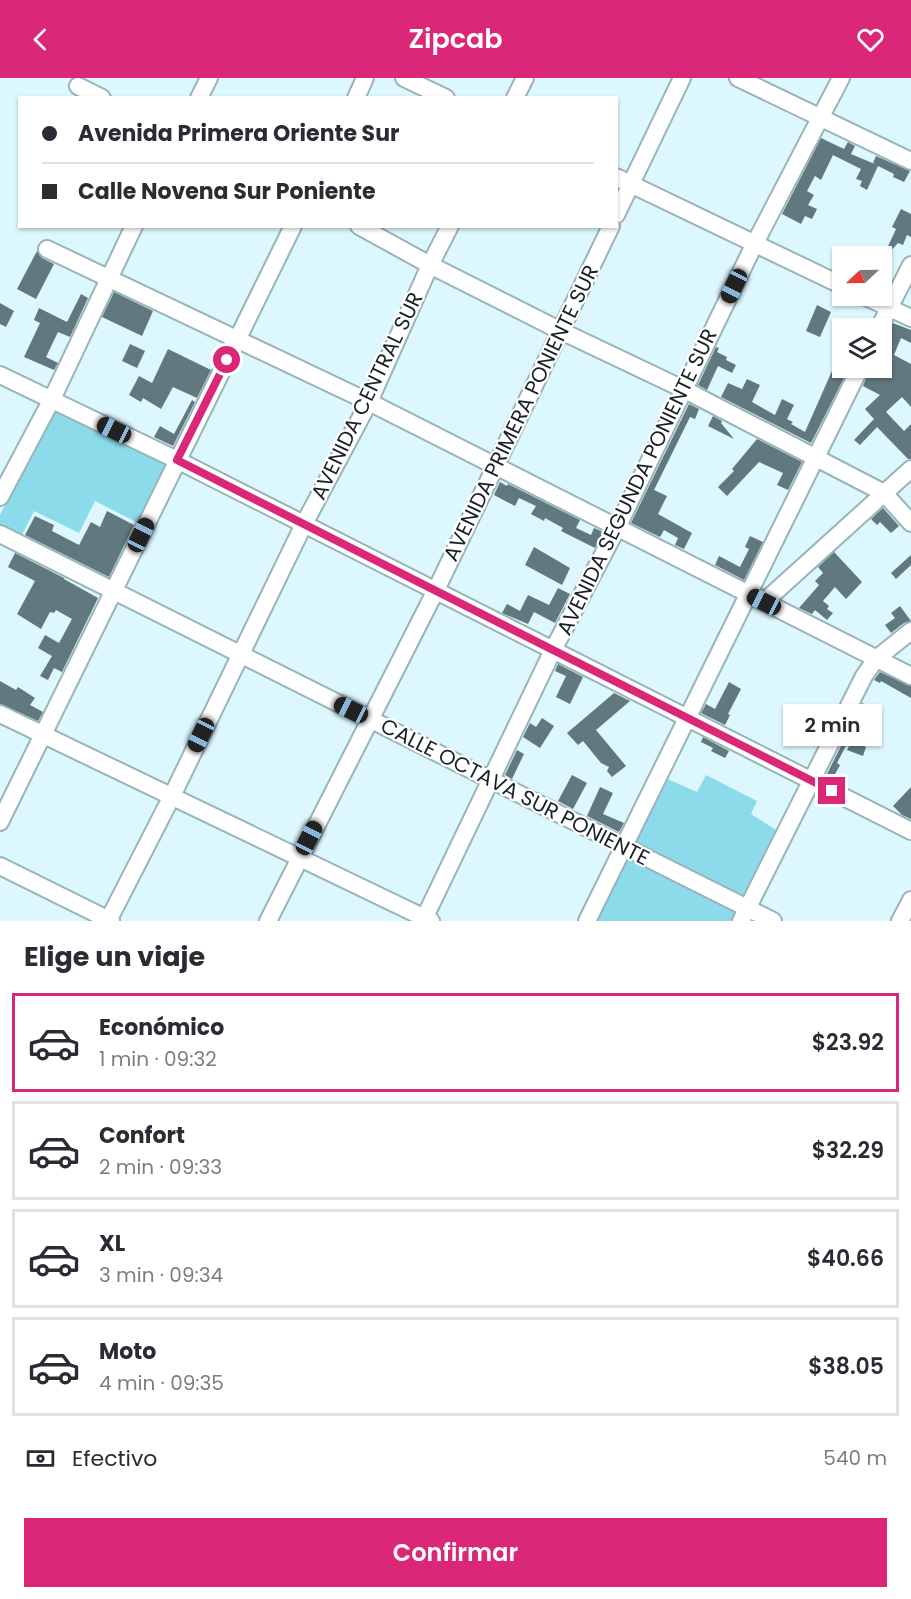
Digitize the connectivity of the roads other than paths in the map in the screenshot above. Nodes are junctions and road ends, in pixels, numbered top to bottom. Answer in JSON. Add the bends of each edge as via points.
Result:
{"nodes":[{"id":1,"x":209,"y":78,"type":"edge"},
{"id":2,"x":365,"y":78,"type":"edge"},
{"id":3,"x":404,"y":78,"type":"edge"},
{"id":4,"x":525,"y":78,"type":"edge"},
{"id":5,"x":682,"y":78,"type":"edge"},
{"id":6,"x":738,"y":78,"type":"edge"},
{"id":7,"x":841,"y":78,"type":"edge"},
{"id":8,"x":78,"y":86,"type":"dead end"},
{"id":9,"x":98,"y":96,"type":"edge"},
{"id":10,"x":200,"y":96,"type":"edge"},
{"id":11,"x":357,"y":96,"type":"edge"},
{"id":12,"x":442,"y":96,"type":"edge"},
{"id":13,"x":516,"y":96,"type":"edge"},
{"id":14,"x":820,"y":118,"type":"junction"},
{"id":15,"x":911,"y":161,"type":"edge"},
{"id":16,"x":624,"y":181,"type":"edge"},
{"id":17,"x":618,"y":206,"type":"edge"},
{"id":18,"x":133,"y":228,"type":"edge"},
{"id":19,"x":292,"y":228,"type":"edge"},
{"id":20,"x":363,"y":228,"type":"edge"},
{"id":21,"x":449,"y":228,"type":"edge"},
{"id":22,"x":610,"y":228,"type":"edge"},
{"id":23,"x":754,"y":244,"type":"junction"},
{"id":24,"x":47,"y":249,"type":"dead end"},
{"id":25,"x":430,"y":265,"type":"junction"},
{"id":26,"x":911,"y":265,"type":"edge"},
{"id":27,"x":108,"y":279,"type":"junction"},
{"id":28,"x":832,"y":281,"type":"edge"},
{"id":29,"x":886,"y":306,"type":"edge"},
{"id":30,"x":890,"y":308,"type":"junction"},
{"id":31,"x":884,"y":318,"type":"edge"},
{"id":32,"x":911,"y":318,"type":"edge"},
{"id":33,"x":560,"y":330,"type":"junction"},
{"id":34,"x":237,"y":340,"type":"junction"},
{"id":35,"x":0,"y":375,"type":"edge"},
{"id":36,"x":855,"y":378,"type":"edge"},
{"id":37,"x":683,"y":389,"type":"junction"},
{"id":38,"x":52,"y":399,"type":"junction"},
{"id":39,"x":369,"y":402,"type":"junction"},
{"id":40,"x":817,"y":457,"type":"junction"},
{"id":41,"x":177,"y":460,"type":"junction"},
{"id":42,"x":495,"y":466,"type":"junction"},
{"id":43,"x":911,"y":469,"type":"edge"},
{"id":44,"x":884,"y":493,"type":"junction"},
{"id":45,"x":0,"y":496,"type":"edge"},
{"id":46,"x":911,"y":523,"type":"edge"},
{"id":47,"x":304,"y":524,"type":"junction"},
{"id":48,"x":617,"y":528,"type":"junction"},
{"id":49,"x":0,"y":534,"type":"edge"},
{"id":50,"x":436,"y":590,"type":"junction"},
{"id":51,"x":114,"y":592,"type":"junction"},
{"id":52,"x":756,"y":598,"type":"junction"},
{"id":53,"x":911,"y":631,"type":"edge"},
{"id":54,"x":554,"y":650,"type":"junction"},
{"id":55,"x":240,"y":655,"type":"junction"},
{"id":56,"x":876,"y":658,"type":"junction"},
{"id":57,"x":911,"y":676,"type":"edge"},
{"id":58,"x":0,"y":714,"type":"edge"},
{"id":59,"x":687,"y":718,"type":"junction"},
{"id":60,"x":369,"y":719,"type":"junction"},
{"id":61,"x":43,"y":735,"type":"junction"},
{"id":62,"x":491,"y":780,"type":"junction"},
{"id":63,"x":812,"y":781,"type":"junction"},
{"id":64,"x":172,"y":796,"type":"junction"},
{"id":65,"x":0,"y":822,"type":"edge"},
{"id":66,"x":911,"y":831,"type":"edge"},
{"id":67,"x":624,"y":847,"type":"junction"},
{"id":68,"x":300,"y":858,"type":"junction"},
{"id":69,"x":0,"y":866,"type":"edge"},
{"id":70,"x":911,"y":900,"type":"edge"},
{"id":71,"x":744,"y":915,"type":"edge"},
{"id":72,"x":426,"y":920,"type":"edge"},
{"id":73,"x":109,"y":921,"type":"edge"},
{"id":74,"x":268,"y":921,"type":"edge"},
{"id":75,"x":587,"y":921,"type":"edge"},
{"id":76,"x":772,"y":921,"type":"edge"},
{"id":77,"x":900,"y":921,"type":"edge"}],
"edges":[{"from":1,"to":10,"type":"street"},
{"from":2,"to":11,"type":"street"},
{"from":3,"to":12,"type":"street"},
{"from":4,"to":13,"type":"street"},
{"from":5,"to":16,"type":"street"},
{"from":6,"to":14,"type":"street"},
{"from":7,"to":14,"type":"street","name":"AVENIDA SEGUNDA PONIENTE SUR"},
{"from":8,"to":9,"type":"street"},
{"from":14,"to":15,"type":"street"},
{"from":14,"to":23,"type":"street","name":"AVENIDA SEGUNDA PONIENTE SUR"},
{"from":16,"to":17,"type":"street"},
{"from":16,"to":23,"type":"street"},
{"from":18,"to":27,"type":"street"},
{"from":19,"to":34,"type":"street"},
{"from":20,"to":25,"type":"street"},
{"from":21,"to":25,"type":"street","name":"AVENIDA CENTRAL SUR"},
{"from":22,"to":33,"type":"street","name":"AVENIDA PRIMERA PONIENTE SUR"},
{"from":23,"to":28,"type":"street"},
{"from":23,"to":37,"type":"street","name":"AVENIDA SEGUNDA PONIENTE SUR"},
{"from":24,"to":27,"type":"street"},
{"from":25,"to":33,"type":"street"},
{"from":25,"to":39,"type":"street","name":"AVENIDA CENTRAL SUR"},
{"from":26,"to":30,"type":"street"},
{"from":27,"to":34,"type":"street"},
{"from":27,"to":38,"type":"street"},
{"from":29,"to":30,"type":"street"},
{"from":30,"to":31,"type":"street"},
{"from":30,"to":32,"type":"street"},
{"from":33,"to":37,"type":"street"},
{"from":33,"to":42,"type":"street","name":"AVENIDA PRIMERA PONIENTE SUR"},
{"from":34,"to":39,"type":"street"},
{"from":34,"to":41,"type":"street"},
{"from":35,"to":38,"type":"street"},
{"from":36,"to":40,"type":"street"},
{"from":37,"to":40,"type":"street"},
{"from":37,"to":48,"type":"street","name":"AVENIDA SEGUNDA PONIENTE SUR"},
{"from":38,"to":41,"type":"street"},
{"from":38,"to":45,"type":"street"},
{"from":39,"to":42,"type":"street"},
{"from":39,"to":47,"type":"street","name":"AVENIDA CENTRAL SUR"},
{"from":40,"to":44,"type":"street"},
{"from":40,"to":52,"type":"street"},
{"from":41,"to":47,"type":"street"},
{"from":41,"to":51,"type":"street"},
{"from":42,"to":48,"type":"street"},
{"from":42,"to":50,"type":"street","name":"AVENIDA PRIMERA PONIENTE SUR"},
{"from":43,"to":44,"type":"street"},
{"from":44,"to":46,"type":"street"},
{"from":44,"to":52,"type":"street"},
{"from":47,"to":50,"type":"street"},
{"from":47,"to":55,"type":"street","name":"AVENIDA CENTRAL SUR"},
{"from":48,"to":52,"type":"street"},
{"from":48,"to":54,"type":"street","name":"AVENIDA SEGUNDA PONIENTE SUR"},
{"from":49,"to":51,"type":"street","name":"CALLE OCTAVA SUR PONIENTE"},
{"from":50,"to":54,"type":"street"},
{"from":50,"to":60,"type":"street","name":"AVENIDA PRIMERA PONIENTE SUR"},
{"from":51,"to":55,"type":"street","name":"CALLE OCTAVA SUR PONIENTE"},
{"from":51,"to":61,"type":"street"},
{"from":52,"to":56,"type":"street"},
{"from":52,"to":59,"type":"street"},
{"from":53,"to":56,"type":"street"},
{"from":54,"to":59,"type":"street"},
{"from":54,"to":62,"type":"street","name":"AVENIDA SEGUNDA PONIENTE SUR"},
{"from":55,"to":60,"type":"street","name":"CALLE OCTAVA SUR PONIENTE"},
{"from":55,"to":64,"type":"street","name":"AVENIDA CENTRAL SUR"},
{"from":56,"to":57,"type":"street"},
{"from":56,"to":63,"type":"street"},
{"from":58,"to":61,"type":"street"},
{"from":59,"to":63,"type":"street"},
{"from":59,"to":67,"type":"street"},
{"from":60,"to":62,"type":"street","name":"CALLE OCTAVA SUR PONIENTE"},
{"from":60,"to":68,"type":"street","name":"AVENIDA PRIMERA PONIENTE SUR"},
{"from":61,"to":64,"type":"street"},
{"from":61,"to":65,"type":"street"},
{"from":62,"to":67,"type":"street","name":"CALLE OCTAVA SUR PONIENTE"},
{"from":62,"to":72,"type":"street","name":"AVENIDA SEGUNDA PONIENTE SUR"},
{"from":63,"to":66,"type":"street"},
{"from":63,"to":71,"type":"street"},
{"from":64,"to":68,"type":"street"},
{"from":64,"to":73,"type":"street","name":"AVENIDA CENTRAL SUR"},
{"from":67,"to":71,"type":"street","name":"CALLE OCTAVA SUR PONIENTE"},
{"from":67,"to":75,"type":"street"},
{"from":68,"to":72,"type":"street"},
{"from":68,"to":74,"type":"street","name":"AVENIDA PRIMERA PONIENTE SUR"},
{"from":69,"to":73,"type":"street"},
{"from":70,"to":77,"type":"street"},
{"from":71,"to":76,"type":"street","name":"CALLE OCTAVA SUR PONIENTE"}]}
